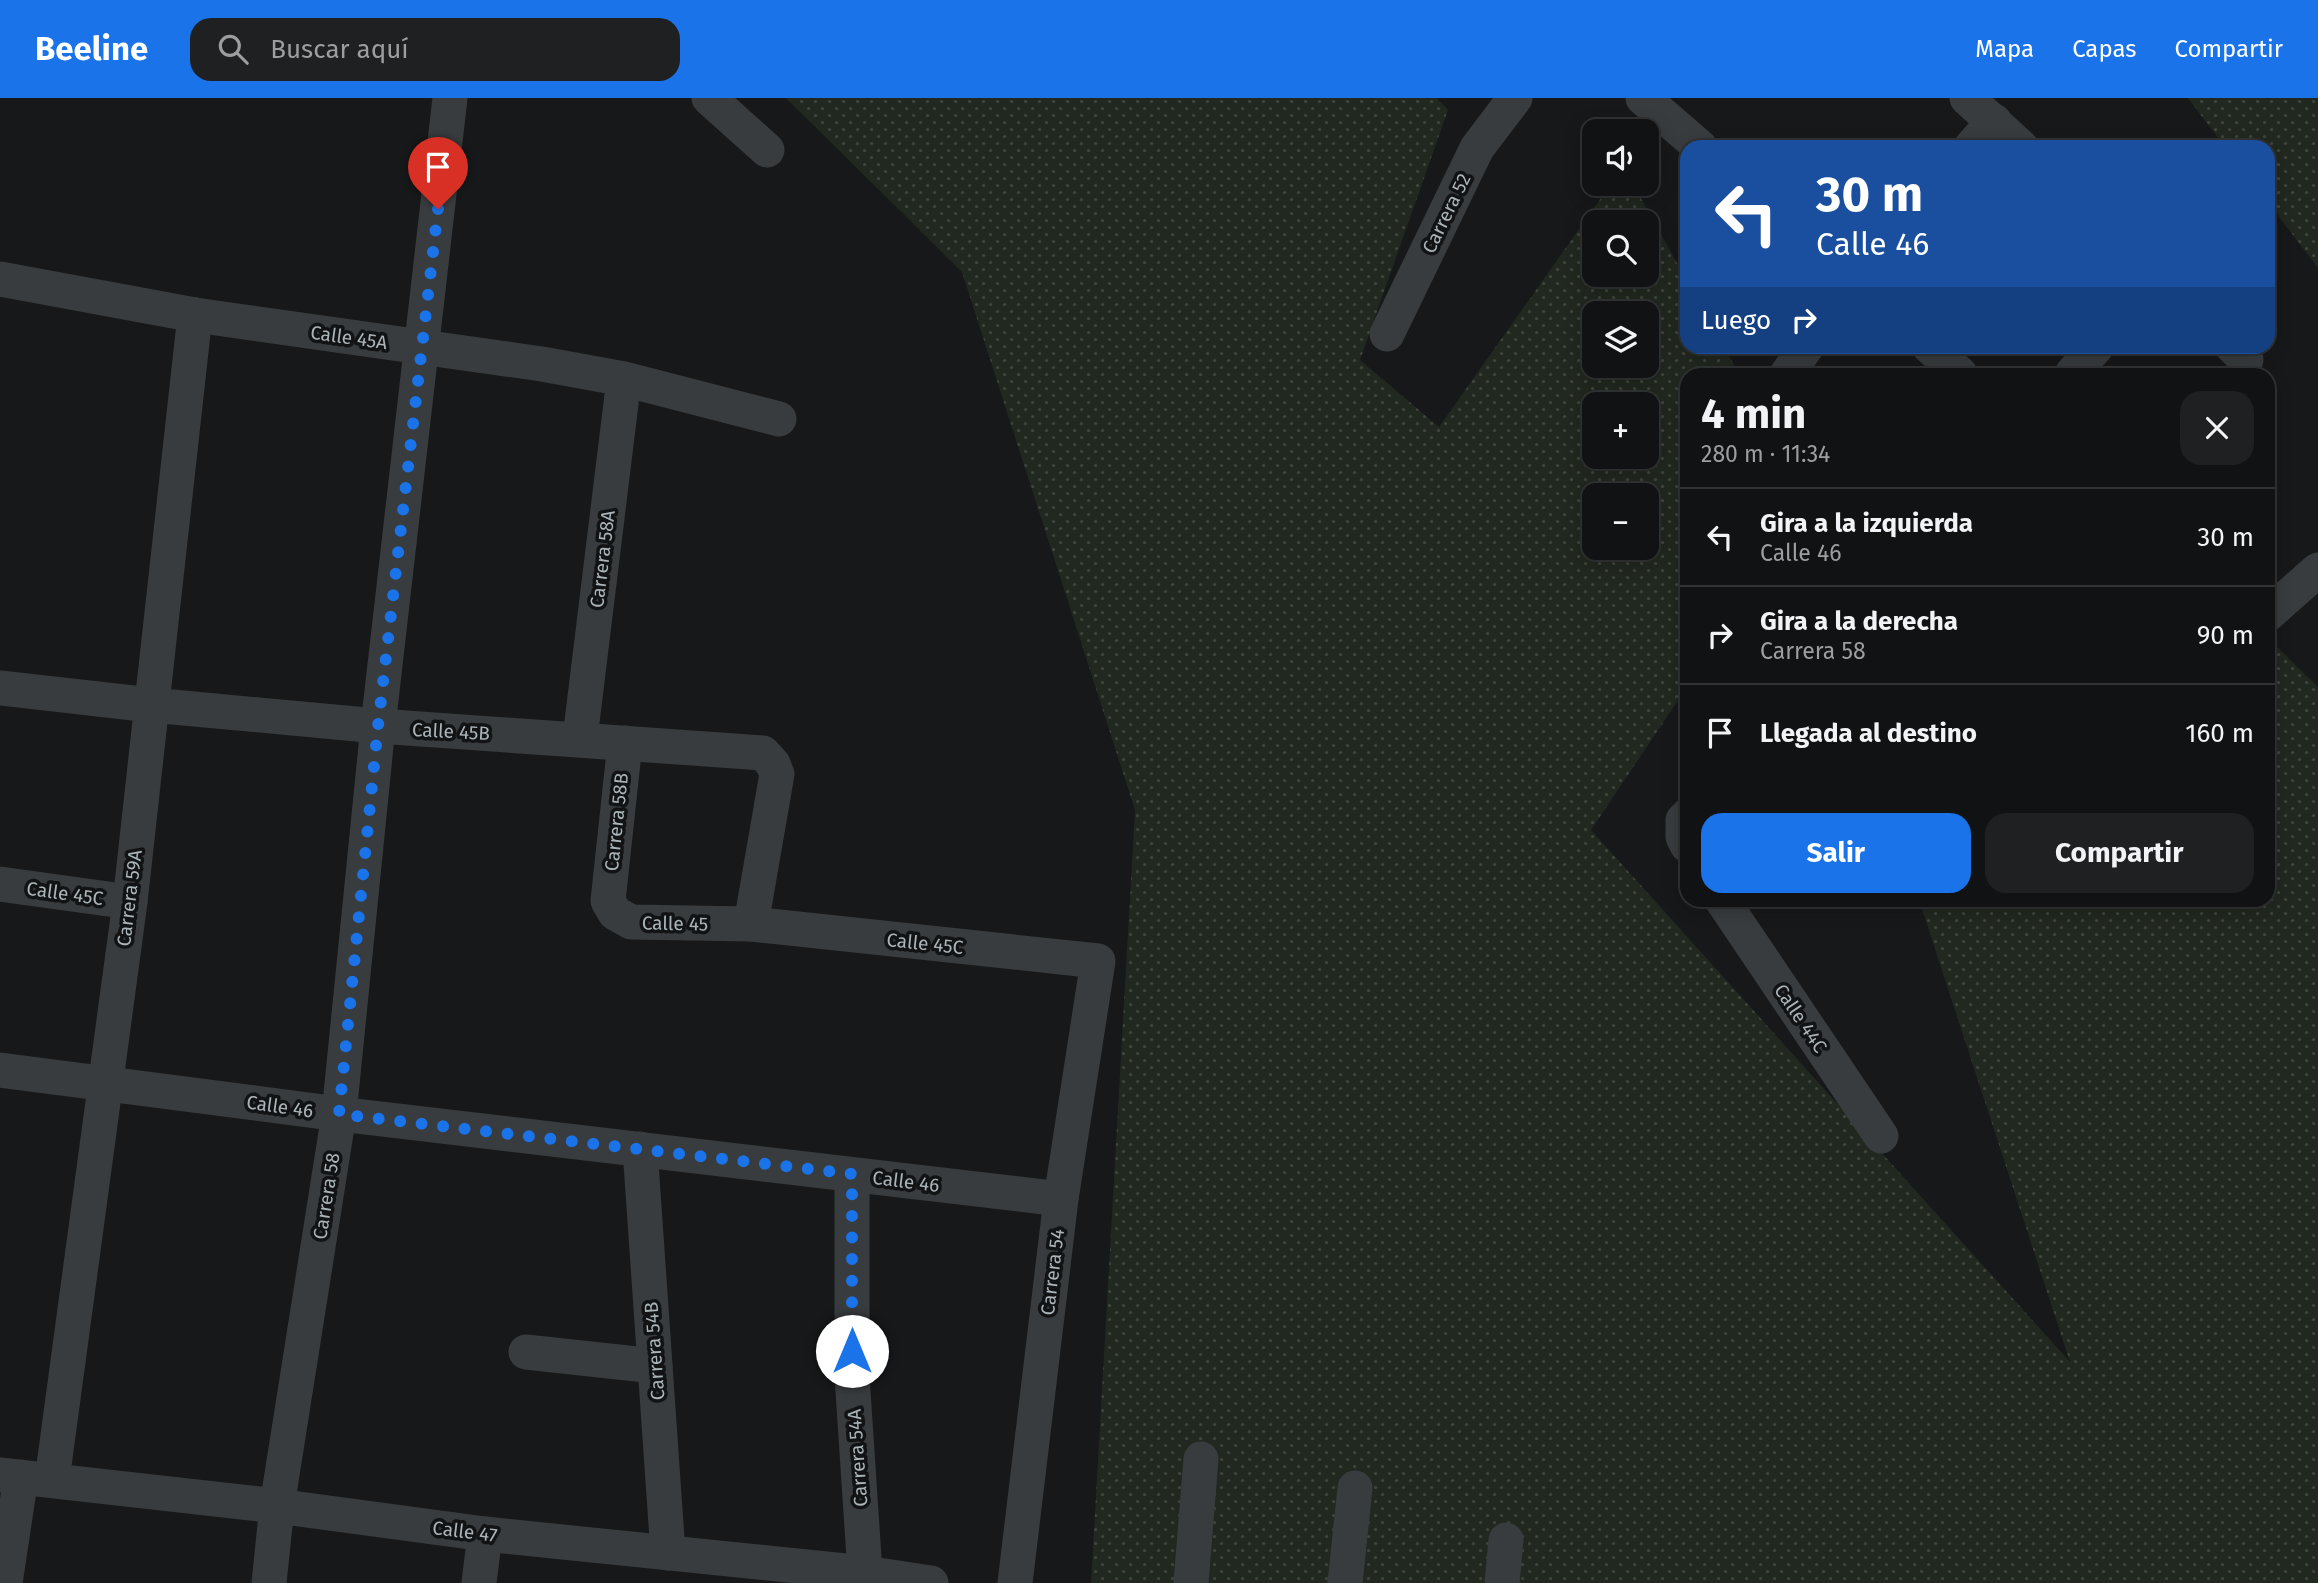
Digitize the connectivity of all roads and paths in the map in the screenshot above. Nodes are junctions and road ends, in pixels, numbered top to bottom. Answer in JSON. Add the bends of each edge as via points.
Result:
{"nodes":[{"id":1,"x":450,"y":98,"type":"edge"},
{"id":2,"x":709,"y":98,"type":"edge"},
{"id":3,"x":1515,"y":98,"type":"edge"},
{"id":4,"x":1643,"y":98,"type":"edge"},
{"id":5,"x":1967,"y":98,"type":"edge"},
{"id":6,"x":1994,"y":121,"type":"junction"},
{"id":7,"x":1692,"y":140,"type":"edge"},
{"id":8,"x":1977,"y":140,"type":"edge"},
{"id":9,"x":2014,"y":140,"type":"edge"},
{"id":10,"x":767,"y":150,"type":"dead end"},
{"id":11,"x":0,"y":279,"type":"edge"},
{"id":12,"x":195,"y":315,"type":"junction"},
{"id":13,"x":1387,"y":334,"type":"dead end"},
{"id":14,"x":422,"y":348,"type":"junction"},
{"id":15,"x":1938,"y":354,"type":"edge"},
{"id":16,"x":2090,"y":354,"type":"edge"},
{"id":17,"x":1953,"y":368,"type":"edge"},
{"id":18,"x":2077,"y":368,"type":"edge"},
{"id":19,"x":624,"y":379,"type":"junction"},
{"id":20,"x":779,"y":419,"type":"dead end"},
{"id":21,"x":2318,"y":569,"type":"edge"},
{"id":22,"x":2275,"y":608,"type":"edge"},
{"id":23,"x":0,"y":688,"type":"edge"},
{"id":24,"x":151,"y":705,"type":"junction"},
{"id":25,"x":378,"y":726,"type":"junction"},
{"id":26,"x":580,"y":738,"type":"junction"},
{"id":27,"x":625,"y":743,"type":"junction"},
{"id":28,"x":0,"y":884,"type":"edge"},
{"id":29,"x":608,"y":901,"type":"joint"},
{"id":30,"x":130,"y":902,"type":"junction"},
{"id":31,"x":1727,"y":907,"type":"edge"},
{"id":32,"x":751,"y":924,"type":"junction"},
{"id":33,"x":1098,"y":961,"type":"joint"},
{"id":34,"x":0,"y":1070,"type":"edge"},
{"id":35,"x":104,"y":1082,"type":"junction"},
{"id":36,"x":339,"y":1114,"type":"junction"},
{"id":37,"x":1881,"y":1136,"type":"dead end"},
{"id":38,"x":640,"y":1149,"type":"junction"},
{"id":39,"x":852,"y":1174,"type":"junction"},
{"id":40,"x":1061,"y":1199,"type":"junction"},
{"id":41,"x":526,"y":1352,"type":"dead end"},
{"id":42,"x":655,"y":1366,"type":"junction"},
{"id":43,"x":1201,"y":1459,"type":"dead end"},
{"id":44,"x":24,"y":1477,"type":"edge"},
{"id":45,"x":1355,"y":1488,"type":"dead end"},
{"id":46,"x":277,"y":1506,"type":"junction"},
{"id":47,"x":485,"y":1534,"type":"junction"},
{"id":48,"x":1506,"y":1541,"type":"dead end"},
{"id":49,"x":668,"y":1553,"type":"junction"},
{"id":50,"x":865,"y":1573,"type":"junction"},
{"id":51,"x":806,"y":1575,"type":"edge"},
{"id":52,"x":5,"y":1583,"type":"edge"},
{"id":53,"x":269,"y":1583,"type":"edge"},
{"id":54,"x":479,"y":1583,"type":"edge"},
{"id":55,"x":930,"y":1583,"type":"edge"},
{"id":56,"x":1015,"y":1583,"type":"edge"},
{"id":57,"x":1191,"y":1583,"type":"edge"},
{"id":58,"x":1345,"y":1583,"type":"edge"},
{"id":59,"x":1502,"y":1583,"type":"edge"}],
"edges":[{"from":1,"to":14,"type":"street","name":"Carrera 58"},
{"from":2,"to":10,"type":"street"},
{"from":3,"to":13,"type":"street","name":"Carrera 52","via":[[1477,148]]},
{"from":4,"to":7,"type":"street"},
{"from":5,"to":6,"type":"street"},
{"from":6,"to":8,"type":"street"},
{"from":6,"to":9,"type":"street"},
{"from":11,"to":12,"type":"street","name":"Calle 45A"},
{"from":12,"to":14,"type":"street","name":"Calle 45A"},
{"from":12,"to":24,"type":"street","name":"Carrera 59A"},
{"from":14,"to":19,"type":"street","name":"Calle 45A"},
{"from":14,"to":25,"type":"street","name":"Carrera 58"},
{"from":15,"to":17,"type":"street"},
{"from":16,"to":18,"type":"street"},
{"from":19,"to":20,"type":"street","name":"Calle 45A"},
{"from":19,"to":26,"type":"street","name":"Carrera 58A"},
{"from":21,"to":22,"type":"street"},
{"from":23,"to":24,"type":"street","name":"Calle 45B"},
{"from":24,"to":25,"type":"street","name":"Calle 45B"},
{"from":24,"to":30,"type":"street","name":"Carrera 59A"},
{"from":25,"to":26,"type":"street","name":"Calle 45B"},
{"from":25,"to":36,"type":"street","name":"Carrera 58"},
{"from":26,"to":27,"type":"street","name":"Calle 45B"},
{"from":27,"to":29,"type":"street","name":"Carrera 58B"},
{"from":27,"to":32,"type":"street","name":"Calle 45B","via":[[763,753],[773,764],[777,775]]},
{"from":28,"to":30,"type":"street","name":"Calle 45C"},
{"from":29,"to":32,"type":"street","name":"Calle 45","via":[[615,913],[631,922]]},
{"from":30,"to":35,"type":"street","name":"Carrera 59A"},
{"from":31,"to":37,"type":"street","name":"Calle 44C"},
{"from":32,"to":33,"type":"street","name":"Calle 45C"},
{"from":33,"to":40,"type":"street","name":"Carrera 54"},
{"from":34,"to":35,"type":"street","name":"Calle 46"},
{"from":35,"to":36,"type":"street","name":"Calle 46"},
{"from":35,"to":44,"type":"street","name":"Carrera 59A"},
{"from":36,"to":38,"type":"street","name":"Calle 46"},
{"from":36,"to":46,"type":"street","name":"Carrera 58"},
{"from":38,"to":39,"type":"street","name":"Calle 46"},
{"from":38,"to":42,"type":"street","name":"Carrera 54B"},
{"from":39,"to":40,"type":"street","name":"Calle 46"},
{"from":39,"to":50,"type":"street","name":"Carrera 54A","via":[[852,1376]]},
{"from":40,"to":56,"type":"street","name":"Carrera 54"},
{"from":41,"to":42,"type":"street"},
{"from":42,"to":49,"type":"street","name":"Carrera 54B"},
{"from":43,"to":57,"type":"street"},
{"from":44,"to":46,"type":"street","name":"Calle 47"},
{"from":44,"to":52,"type":"street","name":"Carrera 59A"},
{"from":45,"to":58,"type":"street"},
{"from":46,"to":47,"type":"street","name":"Calle 47"},
{"from":46,"to":53,"type":"street","name":"Carrera 58"},
{"from":47,"to":49,"type":"street","name":"Calle 47"},
{"from":47,"to":54,"type":"street"},
{"from":48,"to":59,"type":"street"},
{"from":49,"to":51,"type":"street","name":"Calle 47"},
{"from":50,"to":51,"type":"street","name":"Calle 47"},
{"from":50,"to":55,"type":"street","name":"Calle 47"}]}
